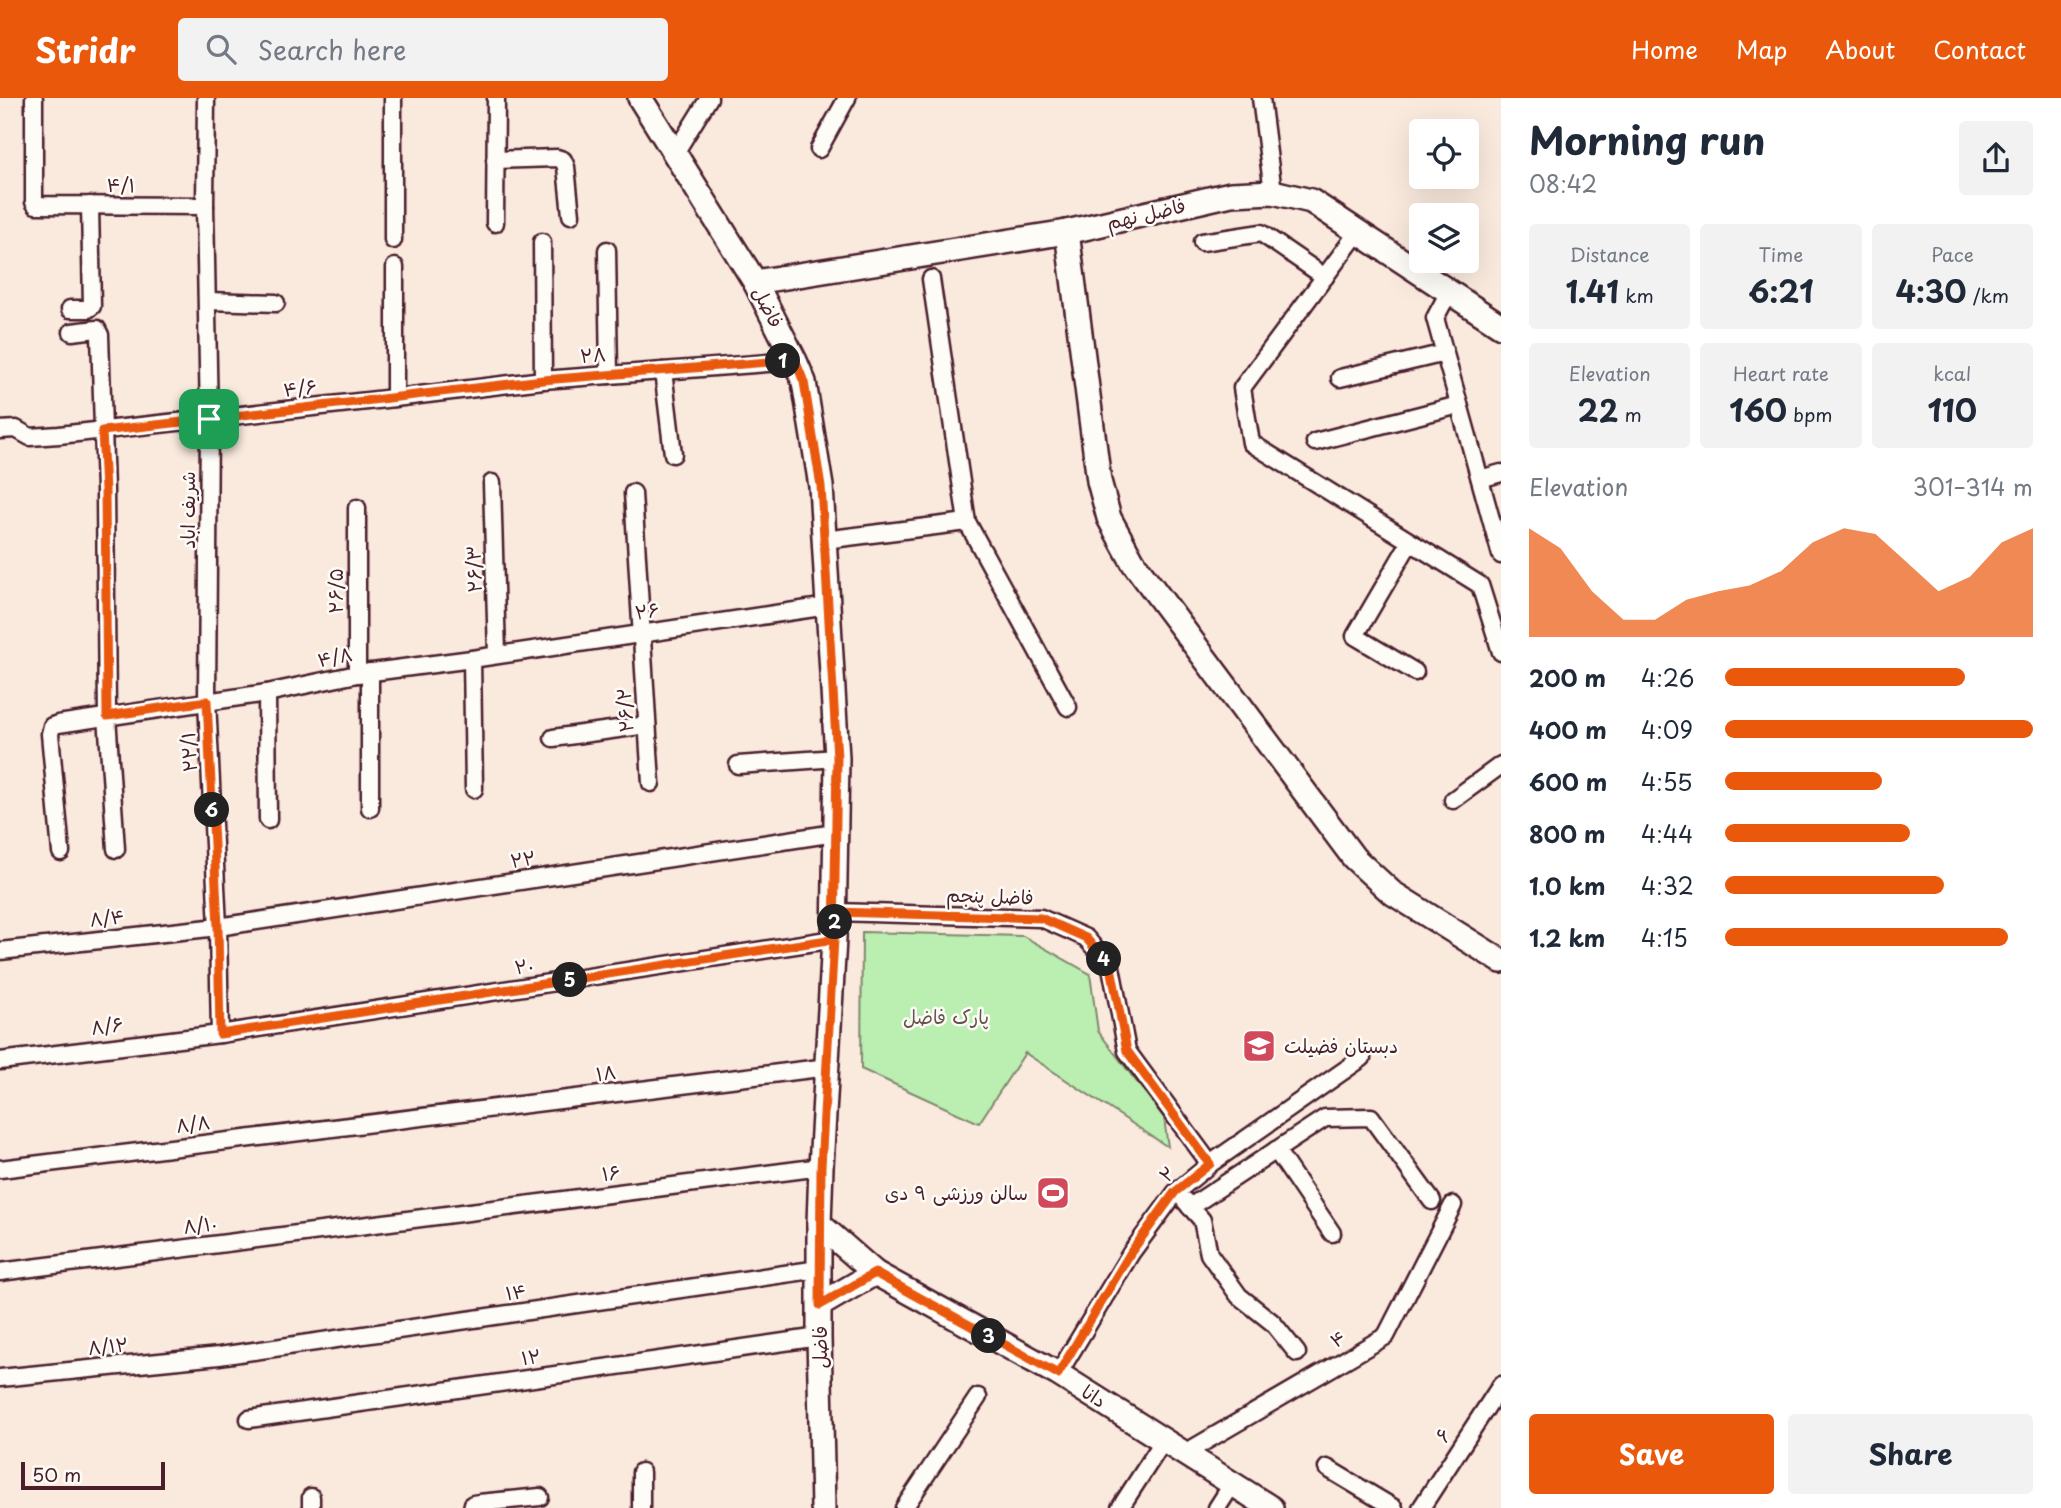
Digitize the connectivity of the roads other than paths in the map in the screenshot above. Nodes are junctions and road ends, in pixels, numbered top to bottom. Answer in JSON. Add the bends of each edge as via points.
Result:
{"nodes":[{"id":1,"x":34,"y":98,"type":"edge"},
{"id":2,"x":206,"y":98,"type":"edge"},
{"id":3,"x":393,"y":98,"type":"edge"},
{"id":4,"x":496,"y":98,"type":"edge"},
{"id":5,"x":640,"y":98,"type":"edge"},
{"id":6,"x":709,"y":98,"type":"edge"},
{"id":7,"x":847,"y":98,"type":"edge"},
{"id":8,"x":1261,"y":98,"type":"edge"},
{"id":9,"x":819,"y":149,"type":"dead end"},
{"id":10,"x":675,"y":153,"type":"junction"},
{"id":11,"x":495,"y":160,"type":"junction"},
{"id":12,"x":1273,"y":192,"type":"junction"},
{"id":13,"x":90,"y":205,"type":"junction"},
{"id":14,"x":205,"y":206,"type":"junction"},
{"id":15,"x":571,"y":215,"type":"dead end"},
{"id":16,"x":495,"y":223,"type":"dead end"},
{"id":17,"x":1067,"y":232,"type":"junction"},
{"id":18,"x":1358,"y":232,"type":"junction"},
{"id":19,"x":393,"y":240,"type":"dead end"},
{"id":20,"x":1202,"y":242,"type":"dead end"},
{"id":21,"x":542,"y":243,"type":"dead end"},
{"id":22,"x":607,"y":250,"type":"dead end"},
{"id":23,"x":395,"y":267,"type":"dead end"},
{"id":24,"x":1325,"y":277,"type":"junction"},
{"id":25,"x":931,"y":279,"type":"dead end"},
{"id":26,"x":755,"y":282,"type":"junction"},
{"id":27,"x":1449,"y":292,"type":"junction"},
{"id":28,"x":208,"y":302,"type":"junction"},
{"id":29,"x":276,"y":303,"type":"dead end"},
{"id":30,"x":70,"y":309,"type":"dead end"},
{"id":31,"x":1501,"y":326,"type":"edge"},
{"id":32,"x":72,"y":332,"type":"dead end"},
{"id":33,"x":1445,"y":353,"type":"junction"},
{"id":34,"x":795,"y":360,"type":"junction"},
{"id":35,"x":663,"y":371,"type":"junction"},
{"id":36,"x":609,"y":375,"type":"junction"},
{"id":37,"x":1340,"y":378,"type":"dead end"},
{"id":38,"x":543,"y":380,"type":"junction"},
{"id":39,"x":395,"y":398,"type":"junction"},
{"id":40,"x":1459,"y":405,"type":"junction"},
{"id":41,"x":209,"y":419,"type":"junction"},
{"id":42,"x":0,"y":430,"type":"edge"},
{"id":43,"x":102,"y":431,"type":"junction"},
{"id":44,"x":1315,"y":442,"type":"dead end"},
{"id":45,"x":673,"y":454,"type":"dead end"},
{"id":46,"x":1501,"y":473,"type":"edge"},
{"id":47,"x":1480,"y":479,"type":"junction"},
{"id":48,"x":492,"y":483,"type":"dead end"},
{"id":49,"x":633,"y":493,"type":"dead end"},
{"id":50,"x":357,"y":508,"type":"dead end"},
{"id":51,"x":967,"y":522,"type":"junction"},
{"id":52,"x":1498,"y":532,"type":"edge"},
{"id":53,"x":824,"y":540,"type":"junction"},
{"id":54,"x":1410,"y":542,"type":"junction"},
{"id":55,"x":1501,"y":555,"type":"edge"},
{"id":56,"x":828,"y":606,"type":"junction"},
{"id":57,"x":641,"y":634,"type":"junction"},
{"id":58,"x":1501,"y":652,"type":"edge"},
{"id":59,"x":497,"y":654,"type":"junction"},
{"id":60,"x":471,"y":659,"type":"junction"},
{"id":61,"x":1415,"y":672,"type":"dead end"},
{"id":62,"x":363,"y":673,"type":"junction"},
{"id":63,"x":267,"y":693,"type":"junction"},
{"id":64,"x":207,"y":701,"type":"junction"},
{"id":65,"x":1068,"y":707,"type":"dead end"},
{"id":66,"x":107,"y":716,"type":"junction"},
{"id":67,"x":647,"y":725,"type":"junction"},
{"id":68,"x":553,"y":738,"type":"dead end"},
{"id":69,"x":837,"y":758,"type":"junction"},
{"id":70,"x":738,"y":765,"type":"dead end"},
{"id":71,"x":1501,"y":765,"type":"edge"},
{"id":72,"x":651,"y":783,"type":"dead end"},
{"id":73,"x":474,"y":789,"type":"dead end"},
{"id":74,"x":1453,"y":800,"type":"dead end"},
{"id":75,"x":370,"y":808,"type":"dead end"},
{"id":76,"x":268,"y":820,"type":"dead end"},
{"id":77,"x":835,"y":833,"type":"junction"},
{"id":78,"x":116,"y":849,"type":"dead end"},
{"id":79,"x":61,"y":852,"type":"dead end"},
{"id":80,"x":835,"y":912,"type":"junction"},
{"id":81,"x":218,"y":927,"type":"junction"},
{"id":82,"x":834,"y":939,"type":"junction"},
{"id":83,"x":0,"y":951,"type":"edge"},
{"id":84,"x":1501,"y":961,"type":"edge"},
{"id":85,"x":220,"y":1034,"type":"junction"},
{"id":86,"x":1362,"y":1058,"type":"dead end"},
{"id":87,"x":0,"y":1060,"type":"edge"},
{"id":88,"x":828,"y":1067,"type":"junction"},
{"id":89,"x":390,"y":1121,"type":"joint"},
{"id":90,"x":1276,"y":1150,"type":"junction"},
{"id":91,"x":1210,"y":1164,"type":"junction"},
{"id":92,"x":821,"y":1167,"type":"junction"},
{"id":93,"x":0,"y":1169,"type":"edge"},
{"id":94,"x":1175,"y":1192,"type":"junction"},
{"id":95,"x":1432,"y":1201,"type":"dead end"},
{"id":96,"x":1454,"y":1205,"type":"dead end"},
{"id":97,"x":1190,"y":1207,"type":"junction"},
{"id":98,"x":406,"y":1220,"type":"joint"},
{"id":99,"x":820,"y":1224,"type":"junction"},
{"id":100,"x":1332,"y":1233,"type":"dead end"},
{"id":101,"x":819,"y":1269,"type":"junction"},
{"id":102,"x":0,"y":1272,"type":"edge"},
{"id":103,"x":875,"y":1273,"type":"junction"},
{"id":104,"x":820,"y":1305,"type":"junction"},
{"id":105,"x":819,"y":1337,"type":"junction"},
{"id":106,"x":1297,"y":1353,"type":"dead end"},
{"id":107,"x":219,"y":1356,"type":"joint"},
{"id":108,"x":1058,"y":1374,"type":"junction"},
{"id":109,"x":0,"y":1378,"type":"edge"},
{"id":110,"x":1501,"y":1385,"type":"edge"},
{"id":111,"x":978,"y":1397,"type":"dead end"},
{"id":112,"x":249,"y":1419,"type":"dead end"},
{"id":113,"x":1164,"y":1440,"type":"junction"},
{"id":114,"x":1185,"y":1453,"type":"junction"},
{"id":115,"x":1327,"y":1468,"type":"dead end"},
{"id":116,"x":641,"y":1472,"type":"dead end"},
{"id":117,"x":1233,"y":1483,"type":"junction"},
{"id":118,"x":540,"y":1497,"type":"dead end"},
{"id":119,"x":472,"y":1506,"type":"edge"},
{"id":120,"x":641,"y":1508,"type":"edge"},
{"id":121,"x":823,"y":1508,"type":"edge"},
{"id":122,"x":904,"y":1508,"type":"edge"},
{"id":123,"x":1120,"y":1508,"type":"edge"},
{"id":124,"x":1217,"y":1508,"type":"edge"},
{"id":125,"x":1271,"y":1508,"type":"edge"},
{"id":126,"x":1394,"y":1508,"type":"edge"},
{"id":127,"x":1421,"y":1508,"type":"edge"}],
"edges":[{"from":1,"to":13,"type":"street","name":"۴/۱","via":[[34,202]]},
{"from":2,"to":14,"type":"street","name":"شریف اباد"},
{"from":3,"to":19,"type":"street"},
{"from":4,"to":11,"type":"street"},
{"from":5,"to":10,"type":"street","name":"فاضل"},
{"from":6,"to":10,"type":"street"},
{"from":7,"to":9,"type":"street"},
{"from":8,"to":12,"type":"street"},
{"from":10,"to":26,"type":"street","name":"فاضل"},
{"from":11,"to":15,"type":"street","via":[[564,160]]},
{"from":11,"to":16,"type":"street"},
{"from":12,"to":17,"type":"street","name":"فاضل نهم","via":[[1231,194]]},
{"from":12,"to":18,"type":"street","name":"فاضل نهم","via":[[1311,201]]},
{"from":13,"to":14,"type":"street","name":"۴/۱"},
{"from":13,"to":30,"type":"street","via":[[92,306]]},
{"from":14,"to":28,"type":"street","name":"شریف اباد"},
{"from":17,"to":26,"type":"street","name":"فاضل نهم"},
{"from":17,"to":84,"type":"street","via":[[1099,481],[1109,518],[1133,562],[1354,859],[1391,892]]},
{"from":18,"to":24,"type":"street"},
{"from":18,"to":27,"type":"street","name":"فاضل نهم"},
{"from":20,"to":24,"type":"street","via":[[1261,233]]},
{"from":21,"to":38,"type":"street"},
{"from":22,"to":36,"type":"street"},
{"from":23,"to":39,"type":"street"},
{"from":24,"to":54,"type":"street","via":[[1242,388],[1251,443]]},
{"from":25,"to":51,"type":"street"},
{"from":26,"to":34,"type":"street","name":"فاضل"},
{"from":27,"to":31,"type":"street","name":"فاضل نهم"},
{"from":27,"to":33,"type":"street","via":[[1435,318]]},
{"from":28,"to":29,"type":"street"},
{"from":28,"to":41,"type":"street","name":"شریف اباد"},
{"from":32,"to":43,"type":"street","via":[[97,329],[100,335]]},
{"from":33,"to":37,"type":"street"},
{"from":33,"to":40,"type":"street"},
{"from":34,"to":35,"type":"street","name":"۲۸"},
{"from":34,"to":53,"type":"street","name":"فاضل","via":[[804,382],[821,486]]},
{"from":35,"to":36,"type":"street","name":"۲۸"},
{"from":35,"to":45,"type":"street"},
{"from":36,"to":38,"type":"street","name":"۲۸"},
{"from":38,"to":39,"type":"street","name":"۲۸"},
{"from":39,"to":41,"type":"street","name":"۴/۶"},
{"from":40,"to":44,"type":"street"},
{"from":40,"to":47,"type":"street"},
{"from":41,"to":43,"type":"street","name":"۴/۶"},
{"from":41,"to":64,"type":"street","name":"شریف اباد"},
{"from":42,"to":43,"type":"street","name":"۴/۶","via":[[16,429],[30,437]]},
{"from":43,"to":66,"type":"street"},
{"from":46,"to":47,"type":"street"},
{"from":47,"to":52,"type":"street"},
{"from":48,"to":59,"type":"street","name":"۲۶/۳"},
{"from":49,"to":57,"type":"street","name":"۲۶/۲"},
{"from":50,"to":62,"type":"street","name":"۲۶/۵"},
{"from":51,"to":53,"type":"street"},
{"from":51,"to":65,"type":"street"},
{"from":52,"to":55,"type":"street"},
{"from":53,"to":56,"type":"street","name":"فاضل"},
{"from":54,"to":58,"type":"street","via":[[1480,585]]},
{"from":54,"to":61,"type":"street","via":[[1355,636]]},
{"from":56,"to":57,"type":"street","name":"۲۶"},
{"from":56,"to":69,"type":"street","name":"فاضل"},
{"from":57,"to":59,"type":"street","name":"۲۶"},
{"from":57,"to":67,"type":"street","name":"۲۶/۲"},
{"from":59,"to":60,"type":"street","name":"۲۶"},
{"from":60,"to":62,"type":"street","name":"۴/۸"},
{"from":60,"to":73,"type":"street"},
{"from":62,"to":63,"type":"street","name":"۴/۸"},
{"from":62,"to":75,"type":"street","name":"۲۶/۵"},
{"from":63,"to":64,"type":"street","name":"۴/۸"},
{"from":63,"to":76,"type":"street"},
{"from":64,"to":66,"type":"street","name":"۴/۸"},
{"from":64,"to":81,"type":"street","name":"۲۲/۱"},
{"from":66,"to":78,"type":"street"},
{"from":66,"to":79,"type":"street","name":"۴/۸","via":[[52,726]]},
{"from":67,"to":68,"type":"street"},
{"from":67,"to":72,"type":"street","name":"۲۶/۲"},
{"from":69,"to":70,"type":"street"},
{"from":69,"to":77,"type":"street","name":"فاضل"},
{"from":71,"to":74,"type":"street"},
{"from":77,"to":80,"type":"street","name":"فاضل"},
{"from":77,"to":81,"type":"street","name":"۲۲"},
{"from":80,"to":82,"type":"street","name":"فاضل"},
{"from":80,"to":91,"type":"street","name":"فاضل پنجم","via":[[1041,918],[1086,938],[1111,967],[1127,1051]]},
{"from":81,"to":83,"type":"street","name":"۸/۴"},
{"from":81,"to":85,"type":"street","name":"۲۲/۱"},
{"from":82,"to":85,"type":"street","name":"۲۰"},
{"from":82,"to":88,"type":"street","name":"فاضل"},
{"from":85,"to":87,"type":"street","name":"۸/۶"},
{"from":86,"to":91,"type":"street","name":"۲"},
{"from":88,"to":89,"type":"street","name":"۱۸"},
{"from":88,"to":92,"type":"street","name":"فاضل"},
{"from":89,"to":93,"type":"street","name":"۸/۸"},
{"from":90,"to":95,"type":"street","via":[[1325,1118],[1371,1118]]},
{"from":90,"to":97,"type":"street"},
{"from":90,"to":100,"type":"street"},
{"from":91,"to":94,"type":"street","name":"۲"},
{"from":92,"to":98,"type":"street","name":"۱۶"},
{"from":92,"to":99,"type":"street","name":"فاضل"},
{"from":94,"to":97,"type":"street"},
{"from":94,"to":108,"type":"street","name":"۲","via":[[1131,1252]]},
{"from":96,"to":114,"type":"street","name":"۴","via":[[1386,1336]]},
{"from":97,"to":106,"type":"street","via":[[1202,1220],[1209,1254],[1239,1296],[1273,1323]]},
{"from":98,"to":102,"type":"street","name":"۸/۱۰"},
{"from":99,"to":101,"type":"street","name":"فاضل"},
{"from":99,"to":103,"type":"street","name":"دانا"},
{"from":101,"to":104,"type":"street","name":"فاضل"},
{"from":101,"to":107,"type":"street","name":"۱۴"},
{"from":103,"to":104,"type":"street"},
{"from":103,"to":108,"type":"street","name":"دانا"},
{"from":104,"to":105,"type":"street","name":"فاضل"},
{"from":105,"to":112,"type":"street","name":"۱۲"},
{"from":105,"to":121,"type":"street","name":"فاضل"},
{"from":107,"to":109,"type":"street","name":"۸/۱۲"},
{"from":108,"to":113,"type":"street","name":"دانا"},
{"from":110,"to":127,"type":"street","name":"۶"},
{"from":111,"to":122,"type":"street"},
{"from":113,"to":114,"type":"street","name":"دانا"},
{"from":113,"to":123,"type":"street"},
{"from":114,"to":117,"type":"street","name":"دانا"},
{"from":115,"to":126,"type":"street"},
{"from":116,"to":120,"type":"street"},
{"from":117,"to":124,"type":"street"},
{"from":117,"to":125,"type":"street","name":"دانا"},
{"from":118,"to":119,"type":"street"}]}
